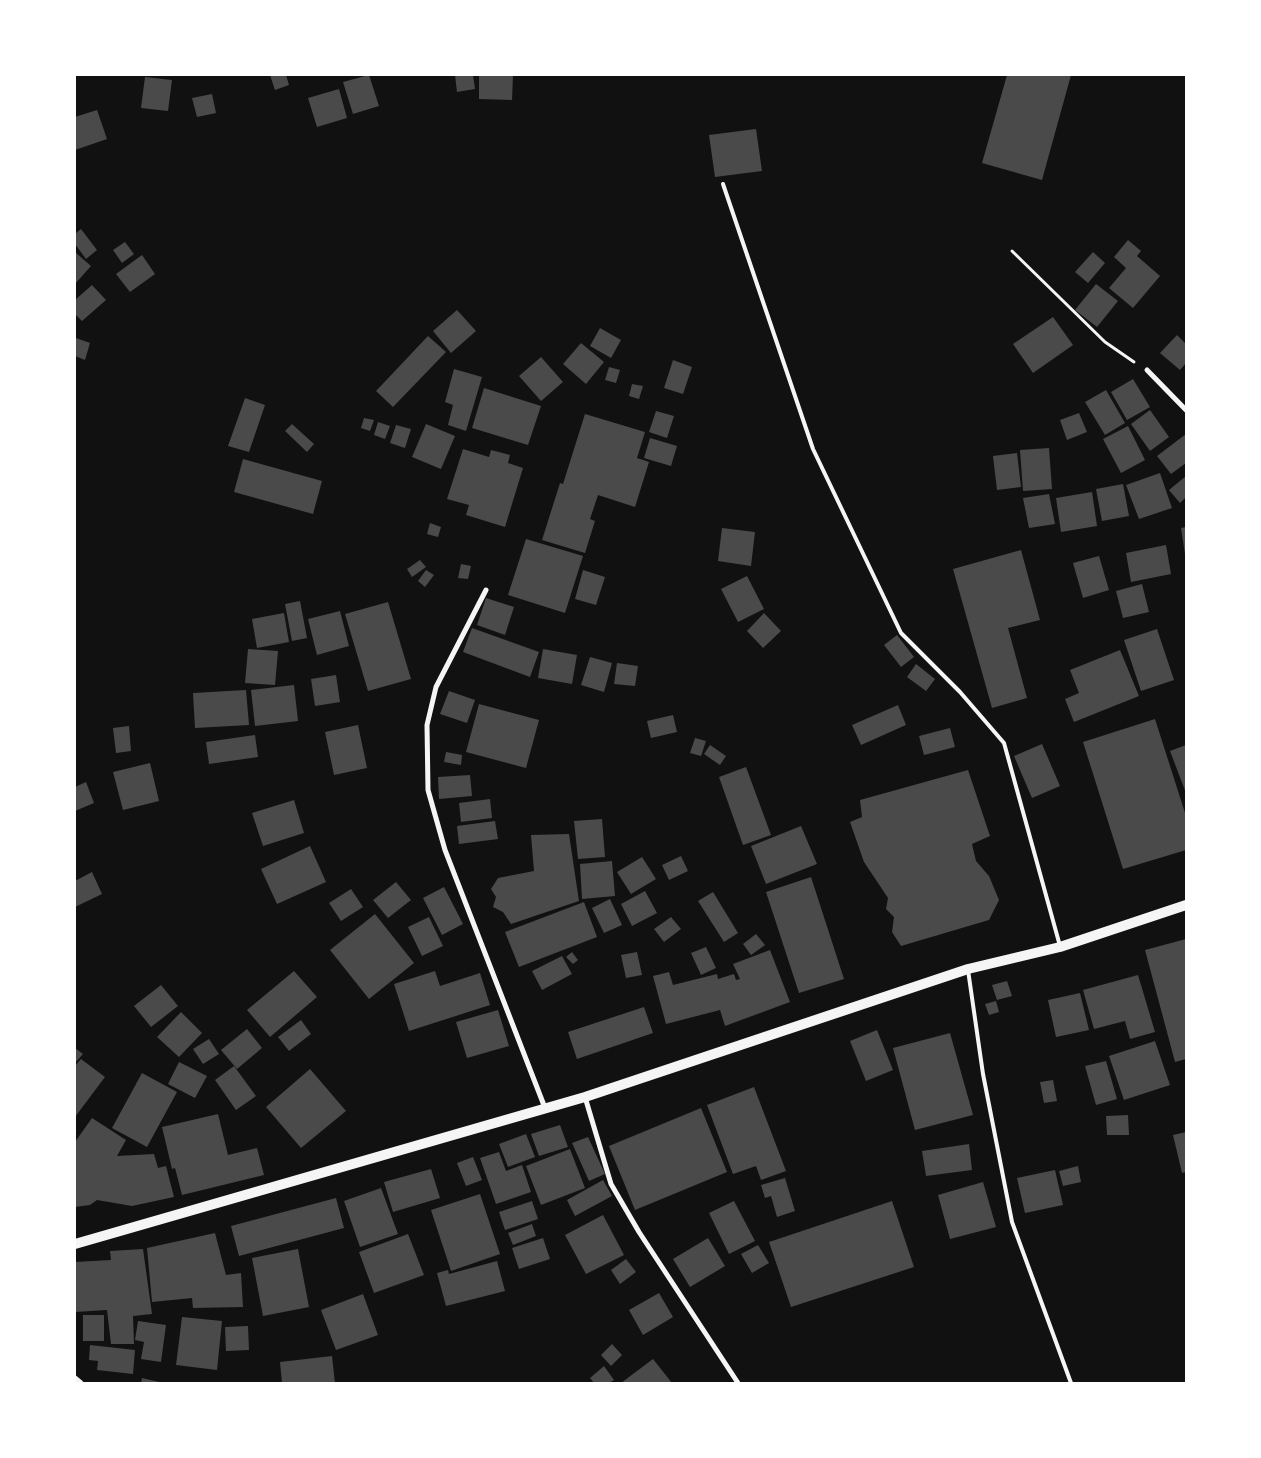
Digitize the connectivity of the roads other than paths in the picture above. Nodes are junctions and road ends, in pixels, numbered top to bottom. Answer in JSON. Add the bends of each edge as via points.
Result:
{"nodes":[{"id":1,"x":723,"y":184,"type":"dead end"},
{"id":2,"x":1147,"y":370,"type":"road end"},
{"id":3,"x":1186,"y":410,"type":"edge"},
{"id":4,"x":486,"y":590,"type":"dead end"},
{"id":5,"x":1186,"y":905,"type":"edge"},
{"id":6,"x":1060,"y":947,"type":"junction"},
{"id":7,"x":968,"y":969,"type":"junction"},
{"id":8,"x":585,"y":1097,"type":"junction"},
{"id":9,"x":545,"y":1108,"type":"junction"},
{"id":10,"x":75,"y":1244,"type":"edge"},
{"id":11,"x":75,"y":1378,"type":"edge"},
{"id":12,"x":81,"y":1383,"type":"edge"},
{"id":13,"x":738,"y":1383,"type":"edge"},
{"id":14,"x":1071,"y":1383,"type":"edge"}],
"edges":[{"from":1,"to":6,"type":"lane","via":[[813,449],[901,633],[960,692],[1004,743]]},
{"from":2,"to":3,"type":"street"},
{"from":4,"to":9,"type":"street","via":[[436,687],[427,725],[428,790],[445,850]]},
{"from":5,"to":6,"type":"main road"},
{"from":6,"to":7,"type":"main road"},
{"from":7,"to":8,"type":"main road"},
{"from":7,"to":14,"type":"lane","via":[[983,1074],[1012,1222]]},
{"from":8,"to":9,"type":"main road"},
{"from":8,"to":13,"type":"street","via":[[611,1184]]},
{"from":9,"to":10,"type":"main road"},
{"from":11,"to":12,"type":"street"}]}
